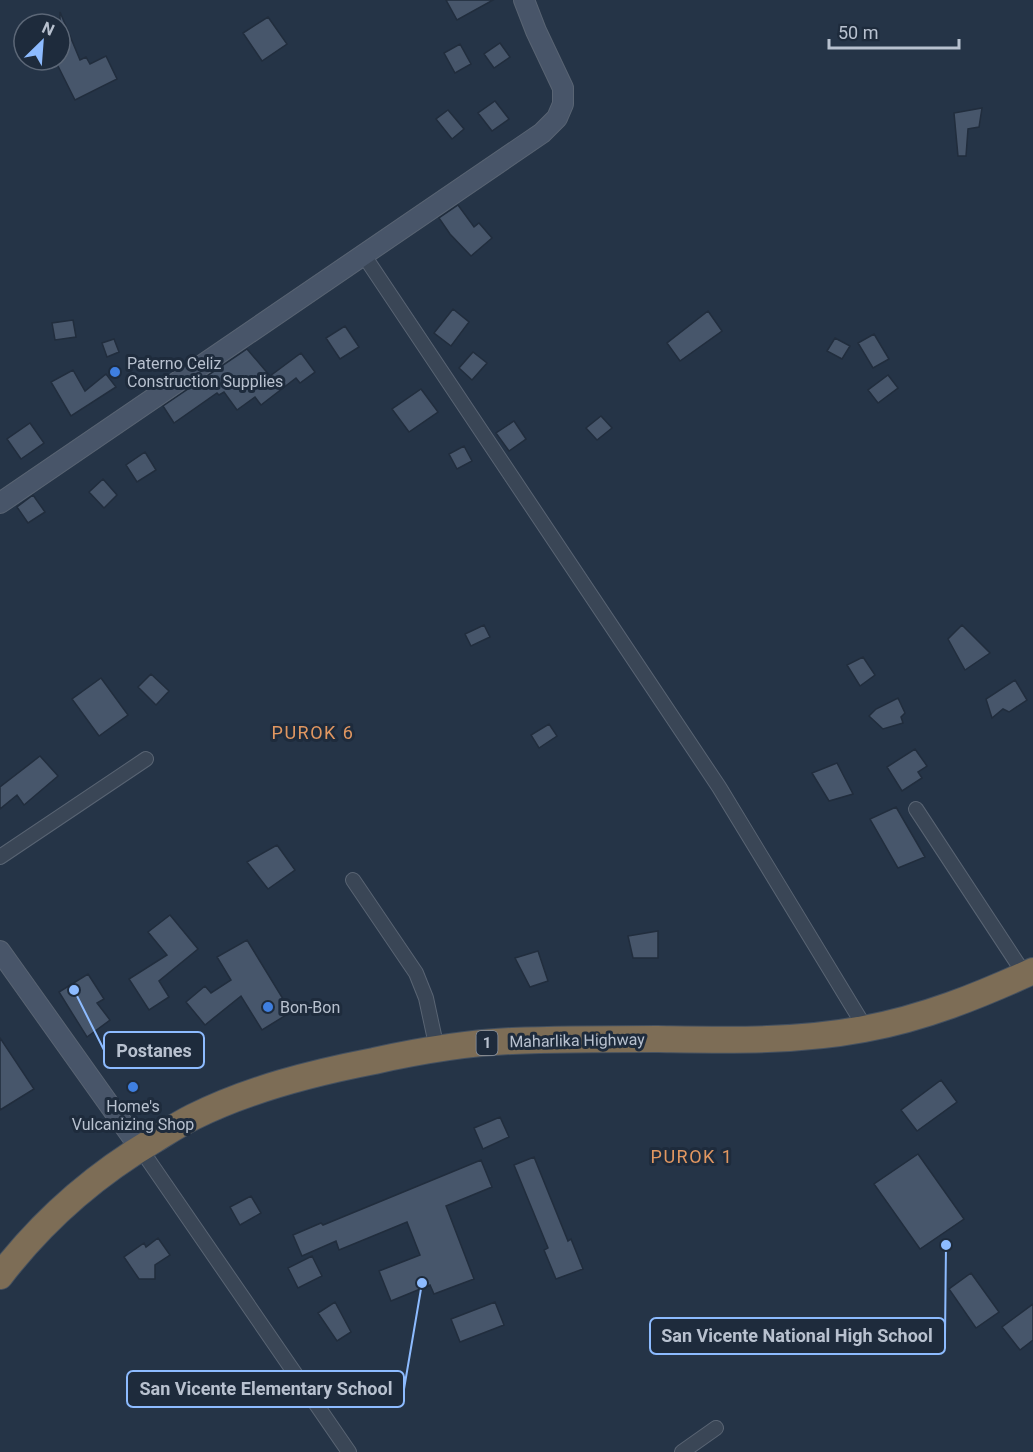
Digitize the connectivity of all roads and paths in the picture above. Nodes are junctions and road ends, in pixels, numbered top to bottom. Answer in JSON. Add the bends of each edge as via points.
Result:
{"nodes":[{"id":1,"x":524,"y":0,"type":"edge"},
{"id":2,"x":363,"y":254,"type":"junction"},
{"id":3,"x":0,"y":503,"type":"edge"},
{"id":4,"x":146,"y":759,"type":"dead end"},
{"id":5,"x":916,"y":808,"type":"dead end"},
{"id":6,"x":0,"y":857,"type":"edge"},
{"id":7,"x":353,"y":880,"type":"dead end"},
{"id":8,"x":0,"y":951,"type":"edge"},
{"id":9,"x":1029,"y":973,"type":"edge"},
{"id":10,"x":866,"y":1029,"type":"junction"},
{"id":11,"x":437,"y":1049,"type":"junction"},
{"id":12,"x":141,"y":1148,"type":"junction"},
{"id":13,"x":0,"y":1276,"type":"edge"},
{"id":14,"x":716,"y":1428,"type":"dead end"},
{"id":15,"x":349,"y":1452,"type":"edge"},
{"id":16,"x":682,"y":1452,"type":"edge"}],
"edges":[{"from":1,"to":2,"type":"street","via":[[563,88],[563,104],[556,118],[542,133]]},
{"from":2,"to":3,"type":"street"},
{"from":2,"to":10,"type":"street","via":[[720,787]]},
{"from":4,"to":6,"type":"street"},
{"from":5,"to":9,"type":"street"},
{"from":7,"to":11,"type":"street","via":[[416,973]]},
{"from":8,"to":12,"type":"street"},
{"from":9,"to":10,"type":"highway","name":"Maharlika Highway","number":"1","via":[[977,997]]},
{"from":10,"to":11,"type":"highway","name":"Maharlika Highway","number":"1","via":[[751,1041],[509,1041]]},
{"from":11,"to":12,"type":"highway","name":"Maharlika Highway","number":"1","via":[[298,1078],[244,1096],[192,1117]]},
{"from":12,"to":13,"type":"highway","name":"Maharlika Highway","number":"1","via":[[96,1177],[57,1211]]},
{"from":12,"to":15,"type":"street"},
{"from":14,"to":16,"type":"street"}]}
